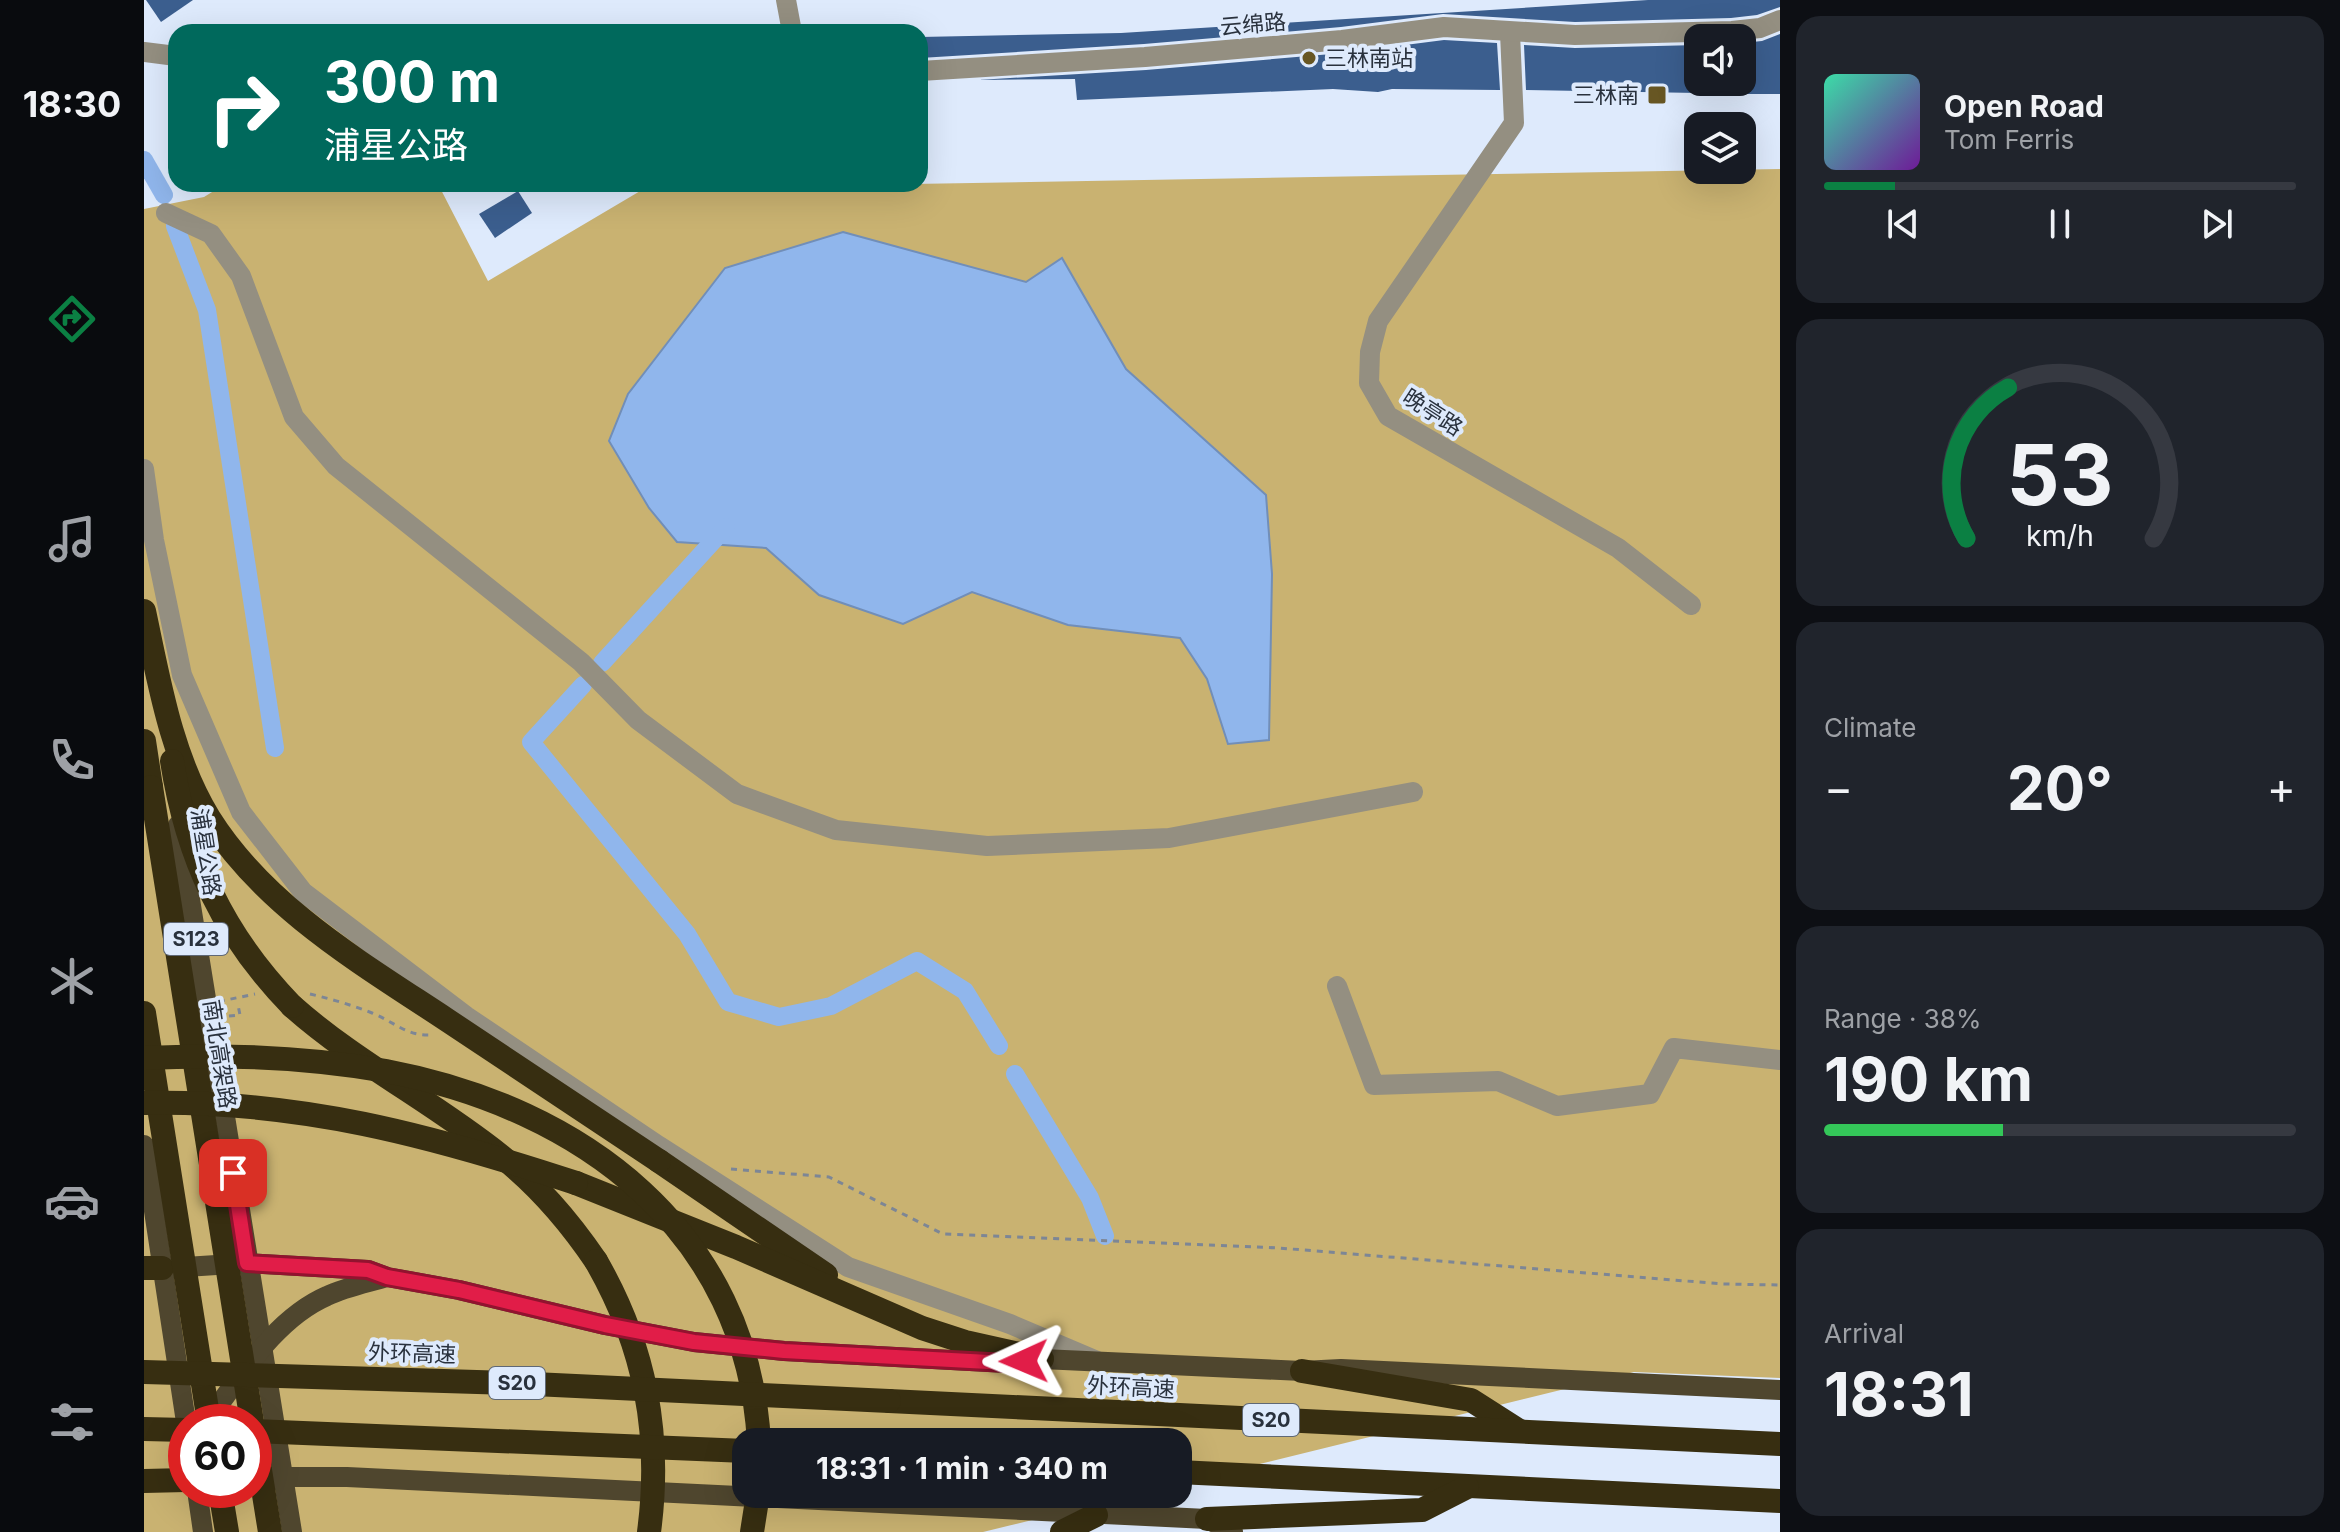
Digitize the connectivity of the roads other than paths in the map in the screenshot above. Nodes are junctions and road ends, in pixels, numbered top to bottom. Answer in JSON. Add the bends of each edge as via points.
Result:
{"nodes":[{"id":1,"x":786,"y":0,"type":"edge"},
{"id":2,"x":1780,"y":20,"type":"edge"},
{"id":3,"x":790,"y":24,"type":"edge"},
{"id":4,"x":1510,"y":33,"type":"junction"},
{"id":5,"x":144,"y":52,"type":"edge"},
{"id":6,"x":168,"y":55,"type":"edge"},
{"id":7,"x":928,"y":71,"type":"edge"},
{"id":8,"x":166,"y":213,"type":"dead end"},
{"id":9,"x":144,"y":469,"type":"edge"},
{"id":10,"x":1691,"y":605,"type":"dead end"},
{"id":11,"x":144,"y":613,"type":"edge"},
{"id":12,"x":162,"y":699,"type":"junction"},
{"id":13,"x":144,"y":741,"type":"edge"},
{"id":14,"x":1413,"y":792,"type":"dead end"},
{"id":15,"x":1337,"y":986,"type":"dead end"},
{"id":16,"x":144,"y":1013,"type":"edge"},
{"id":17,"x":144,"y":1058,"type":"edge"},
{"id":18,"x":1780,"y":1060,"type":"edge"},
{"id":19,"x":144,"y":1103,"type":"edge"},
{"id":20,"x":144,"y":1145,"type":"edge"},
{"id":21,"x":247,"y":1263,"type":"junction"},
{"id":22,"x":150,"y":1266,"type":"edge"},
{"id":23,"x":387,"y":1277,"type":"junction"},
{"id":24,"x":843,"y":1295,"type":"junction"},
{"id":25,"x":262,"y":1349,"type":"junction"},
{"id":26,"x":1042,"y":1359,"type":"junction"},
{"id":27,"x":1098,"y":1361,"type":"junction"},
{"id":28,"x":1302,"y":1371,"type":"junction"},
{"id":29,"x":144,"y":1372,"type":"edge"},
{"id":30,"x":1780,"y":1390,"type":"edge"},
{"id":31,"x":182,"y":1404,"type":"edge"},
{"id":32,"x":205,"y":1404,"type":"edge"},
{"id":33,"x":221,"y":1404,"type":"edge"},
{"id":34,"x":249,"y":1404,"type":"edge"},
{"id":35,"x":758,"y":1428,"type":"edge"},
{"id":36,"x":144,"y":1429,"type":"edge"},
{"id":37,"x":168,"y":1430,"type":"edge"},
{"id":38,"x":1520,"y":1432,"type":"junction"},
{"id":39,"x":272,"y":1433,"type":"edge"},
{"id":40,"x":1780,"y":1444,"type":"edge"},
{"id":41,"x":732,"y":1450,"type":"edge"},
{"id":42,"x":1192,"y":1473,"type":"edge"},
{"id":43,"x":272,"y":1476,"type":"edge"},
{"id":44,"x":283,"y":1476,"type":"junction"},
{"id":45,"x":168,"y":1480,"type":"edge"},
{"id":46,"x":144,"y":1481,"type":"edge"},
{"id":47,"x":1469,"y":1486,"type":"junction"},
{"id":48,"x":1780,"y":1501,"type":"edge"},
{"id":49,"x":200,"y":1508,"type":"edge"},
{"id":50,"x":223,"y":1508,"type":"edge"},
{"id":51,"x":266,"y":1508,"type":"edge"},
{"id":52,"x":756,"y":1508,"type":"edge"},
{"id":53,"x":1096,"y":1515,"type":"junction"},
{"id":54,"x":1334,"y":1515,"type":"junction"},
{"id":55,"x":1207,"y":1519,"type":"junction"},
{"id":56,"x":203,"y":1532,"type":"edge"},
{"id":57,"x":227,"y":1532,"type":"edge"},
{"id":58,"x":270,"y":1532,"type":"edge"},
{"id":59,"x":292,"y":1532,"type":"edge"},
{"id":60,"x":649,"y":1532,"type":"edge"},
{"id":61,"x":752,"y":1532,"type":"edge"},
{"id":62,"x":1062,"y":1532,"type":"edge"},
{"id":63,"x":1233,"y":1532,"type":"edge"},
{"id":64,"x":1360,"y":1532,"type":"edge"}],
"edges":[{"from":1,"to":3,"type":"street"},
{"from":2,"to":4,"type":"street","name":"云绵路","via":[[1732,31]]},
{"from":4,"to":7,"type":"street","name":"云绵路","via":[[1444,27],[1145,57]]},
{"from":4,"to":10,"type":"street","name":"晚亭路","via":[[1514,123],[1378,321],[1369,383],[1388,416],[1618,548]]},
{"from":5,"to":6,"type":"street"},
{"from":8,"to":14,"type":"street","via":[[211,234],[241,276],[294,417],[336,466],[581,662],[638,720],[737,794],[836,830],[987,846],[1169,838]]},
{"from":9,"to":27,"type":"street","via":[[182,675],[241,812],[303,892],[466,1016],[848,1267]]},
{"from":11,"to":12,"type":"highway","bridge":true},
{"from":11,"to":21,"type":"main road","name":"浦星公路","number":"S123"},
{"from":12,"to":24,"type":"highway","bridge":true,"via":[[208,816],[284,904],[344,951],[826,1274]]},
{"from":12,"to":60,"type":"highway","bridge":true,"via":[[192,848],[216,905],[249,958],[315,1027],[520,1172],[557,1209],[596,1261],[625,1317],[645,1378],[654,1457]]},
{"from":13,"to":34,"type":"highway","name":"南北高架路","bridge":true},
{"from":15,"to":18,"type":"street","via":[[1374,1085],[1498,1081],[1557,1106],[1650,1094],[1674,1048]]},
{"from":16,"to":32,"type":"highway","bridge":true},
{"from":17,"to":35,"type":"highway","bridge":true,"via":[[243,1056],[387,1072],[491,1101],[577,1142],[658,1206],[706,1266],[740,1340]]},
{"from":19,"to":24,"type":"highway","bridge":true,"via":[[260,1107],[349,1119],[451,1144],[576,1183]]},
{"from":20,"to":22,"type":"main road"},
{"from":21,"to":22,"type":"main road"},
{"from":21,"to":23,"type":"main road","via":[[368,1270]]},
{"from":21,"to":25,"type":"main road","name":"浦星公路","number":"S123"},
{"from":22,"to":31,"type":"main road"},
{"from":23,"to":25,"type":"main road","via":[[325,1297],[289,1321]]},
{"from":23,"to":26,"type":"main road","via":[[694,1342],[1007,1363]]},
{"from":24,"to":26,"type":"highway","via":[[965,1342]]},
{"from":25,"to":33,"type":"main road"},
{"from":25,"to":44,"type":"main road","name":"浦星公路","number":"S123"},
{"from":26,"to":27,"type":"main road"},
{"from":27,"to":28,"type":"main road"},
{"from":28,"to":30,"type":"main road"},
{"from":28,"to":38,"type":"highway","via":[[1471,1400]]},
{"from":29,"to":38,"type":"highway","name":"外环高速","number":"S20","bridge":true,"via":[[451,1380]]},
{"from":36,"to":37,"type":"highway"},
{"from":38,"to":40,"type":"highway","name":"外环高速","number":"S20"},
{"from":39,"to":41,"type":"highway","bridge":true},
{"from":42,"to":47,"type":"highway"},
{"from":43,"to":44,"type":"main road"},
{"from":44,"to":53,"type":"main road"},
{"from":44,"to":59,"type":"main road","name":"浦星公路"},
{"from":45,"to":46,"type":"highway"},
{"from":47,"to":48,"type":"highway"},
{"from":47,"to":54,"type":"highway","via":[[1422,1510]]},
{"from":49,"to":56,"type":"main road"},
{"from":50,"to":57,"type":"highway"},
{"from":51,"to":58,"type":"highway","bridge":true},
{"from":52,"to":61,"type":"highway","bridge":true},
{"from":53,"to":55,"type":"main road"},
{"from":53,"to":62,"type":"highway"},
{"from":54,"to":55,"type":"highway"},
{"from":54,"to":64,"type":"highway"},
{"from":55,"to":63,"type":"main road"}]}
